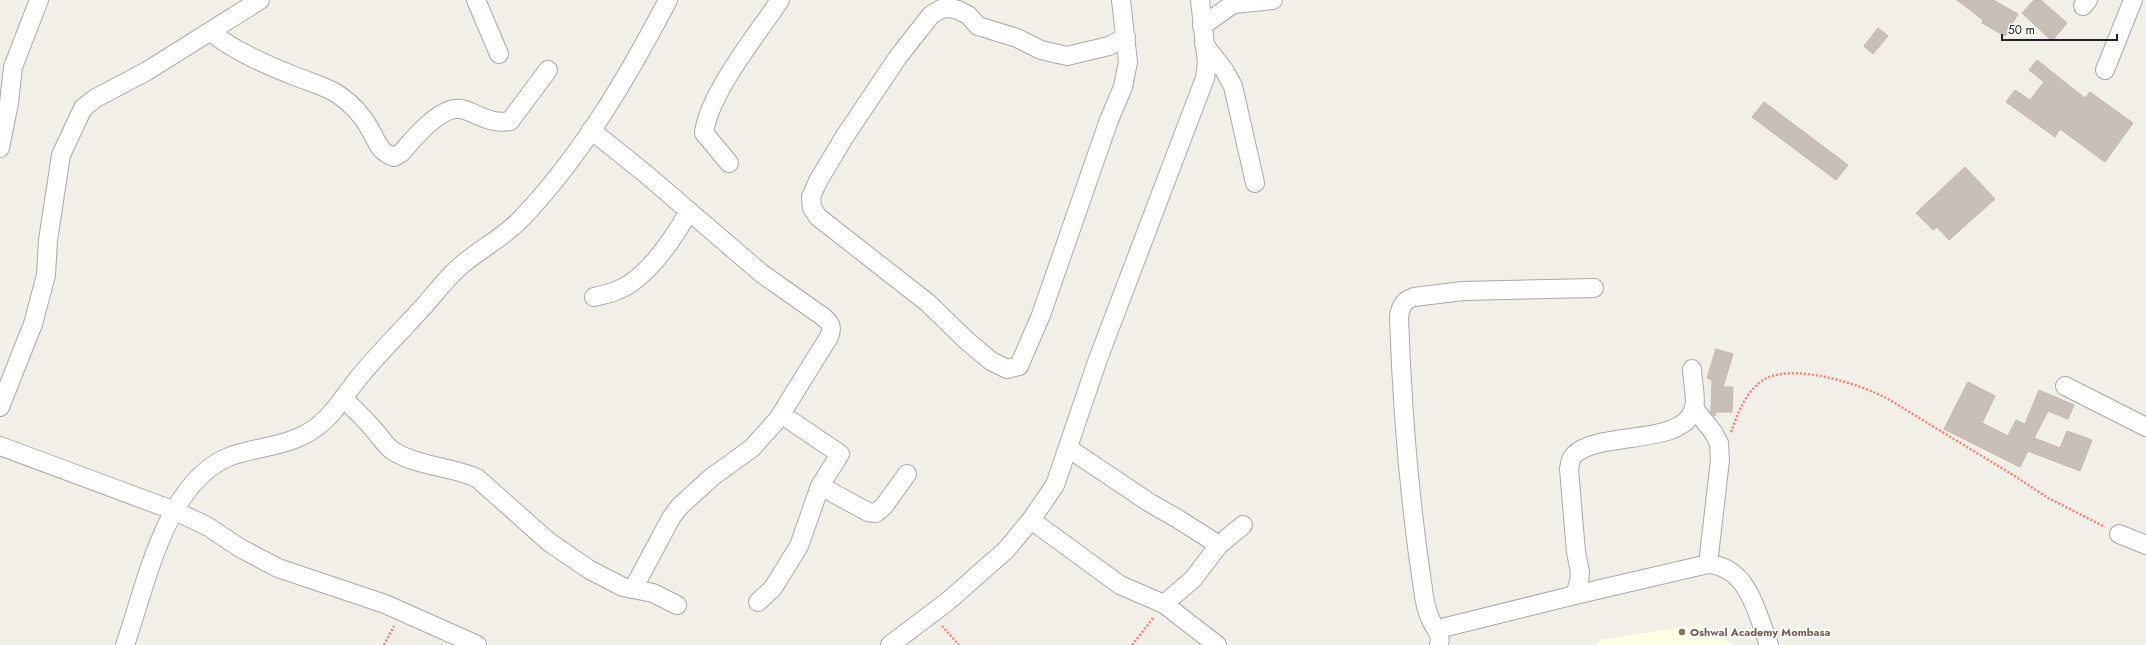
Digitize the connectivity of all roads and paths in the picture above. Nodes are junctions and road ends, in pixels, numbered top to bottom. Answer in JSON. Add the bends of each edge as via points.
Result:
{"nodes":[{"id":1,"x":39,"y":0,"type":"edge"},
{"id":2,"x":260,"y":0,"type":"edge"},
{"id":3,"x":476,"y":0,"type":"edge"},
{"id":4,"x":668,"y":0,"type":"edge"},
{"id":5,"x":780,"y":0,"type":"edge"},
{"id":6,"x":1121,"y":0,"type":"edge"},
{"id":7,"x":1200,"y":0,"type":"edge"},
{"id":8,"x":1273,"y":0,"type":"edge"},
{"id":9,"x":2133,"y":0,"type":"edge"},
{"id":10,"x":1202,"y":26,"type":"junction"},
{"id":11,"x":211,"y":32,"type":"junction"},
{"id":12,"x":1126,"y":37,"type":"junction"},
{"id":13,"x":1204,"y":44,"type":"junction"},
{"id":14,"x":499,"y":54,"type":"dead end"},
{"id":15,"x":548,"y":70,"type":"dead end"},
{"id":16,"x":2105,"y":70,"type":"dead end"},
{"id":17,"x":591,"y":130,"type":"junction"},
{"id":18,"x":0,"y":148,"type":"edge"},
{"id":19,"x":729,"y":163,"type":"dead end"},
{"id":20,"x":1255,"y":183,"type":"dead end"},
{"id":21,"x":689,"y":212,"type":"junction"},
{"id":22,"x":1594,"y":288,"type":"dead end"},
{"id":23,"x":594,"y":297,"type":"dead end"},
{"id":24,"x":1692,"y":368,"type":"dead end"},
{"id":25,"x":2065,"y":386,"type":"dead end"},
{"id":26,"x":343,"y":398,"type":"junction"},
{"id":27,"x":0,"y":407,"type":"edge"},
{"id":28,"x":1694,"y":408,"type":"junction"},
{"id":29,"x":781,"y":414,"type":"junction"},
{"id":30,"x":2146,"y":428,"type":"edge"},
{"id":31,"x":0,"y":446,"type":"edge"},
{"id":32,"x":1068,"y":448,"type":"junction"},
{"id":33,"x":1720,"y":460,"type":"junction"},
{"id":34,"x":907,"y":474,"type":"dead end"},
{"id":35,"x":820,"y":486,"type":"junction"},
{"id":36,"x":175,"y":511,"type":"junction"},
{"id":37,"x":1031,"y":520,"type":"junction"},
{"id":38,"x":1243,"y":525,"type":"dead end"},
{"id":39,"x":2119,"y":534,"type":"joint"},
{"id":40,"x":1219,"y":545,"type":"junction"},
{"id":41,"x":2146,"y":545,"type":"edge"},
{"id":42,"x":1708,"y":564,"type":"junction"},
{"id":43,"x":633,"y":590,"type":"junction"},
{"id":44,"x":1575,"y":595,"type":"junction"},
{"id":45,"x":758,"y":602,"type":"dead end"},
{"id":46,"x":677,"y":604,"type":"dead end"},
{"id":47,"x":1164,"y":604,"type":"junction"},
{"id":48,"x":402,"y":611,"type":"junction"},
{"id":49,"x":931,"y":613,"type":"junction"},
{"id":50,"x":1439,"y":637,"type":"edge"},
{"id":51,"x":125,"y":645,"type":"edge"},
{"id":52,"x":384,"y":645,"type":"edge"},
{"id":53,"x":477,"y":645,"type":"edge"},
{"id":54,"x":890,"y":645,"type":"edge"},
{"id":55,"x":959,"y":645,"type":"edge"},
{"id":56,"x":1132,"y":645,"type":"edge"},
{"id":57,"x":1216,"y":645,"type":"edge"},
{"id":58,"x":1769,"y":645,"type":"edge"}],
"edges":[{"from":1,"to":18,"type":"street","via":[[13,67]]},
{"from":2,"to":11,"type":"street"},
{"from":3,"to":14,"type":"street"},
{"from":4,"to":17,"type":"street"},
{"from":5,"to":19,"type":"street","via":[[722,86],[706,121],[704,134]]},
{"from":6,"to":12,"type":"street"},
{"from":7,"to":10,"type":"street"},
{"from":8,"to":10,"type":"street","via":[[1233,4]]},
{"from":9,"to":16,"type":"street"},
{"from":10,"to":13,"type":"street"},
{"from":11,"to":15,"type":"street","via":[[238,50],[336,93],[350,104],[371,131],[376,143],[394,157],[442,112],[455,108],[491,121],[510,121]]},
{"from":11,"to":27,"type":"street","via":[[83,108],[62,154],[48,240],[46,275],[32,324]]},
{"from":12,"to":12,"type":"street","via":[[1128,62],[1123,87],[1109,120],[1041,315],[1019,366],[1007,368],[991,361],[966,341],[928,303],[818,217],[812,208],[812,197],[818,181],[845,136],[898,57],[931,15],[941,9],[954,9],[968,15],[978,26],[1017,38],[1041,50],[1067,56],[1109,46]]},
{"from":13,"to":20,"type":"street","via":[[1233,86]]},
{"from":13,"to":32,"type":"street","via":[[1207,63],[1205,78],[1098,359]]},
{"from":17,"to":21,"type":"street"},
{"from":17,"to":26,"type":"street","via":[[576,153],[517,223],[462,265]]},
{"from":21,"to":23,"type":"street","via":[[674,237],[631,283],[616,291]]},
{"from":21,"to":29,"type":"street","via":[[761,273],[829,322],[832,330],[830,337]]},
{"from":22,"to":50,"type":"street","via":[[1462,291],[1408,298],[1403,304],[1399,317],[1399,339],[1409,490],[1427,610]]},
{"from":24,"to":28,"type":"street"},
{"from":25,"to":30,"type":"street"},
{"from":26,"to":36,"type":"street","via":[[317,427],[295,439],[230,457],[206,470],[188,490]]},
{"from":26,"to":43,"type":"street","via":[[395,452],[423,463],[463,472],[477,478],[549,542],[607,579]]},
{"from":28,"to":33,"type":"street","via":[[1719,443]]},
{"from":28,"to":44,"type":"street","via":[[1688,420],[1673,429],[1590,446],[1571,460],[1569,469],[1580,572]]},
{"from":29,"to":35,"type":"street","via":[[840,454]]},
{"from":29,"to":43,"type":"street","via":[[752,448],[679,507]]},
{"from":31,"to":36,"type":"street"},
{"from":32,"to":37,"type":"street","via":[[1055,485]]},
{"from":32,"to":40,"type":"street"},
{"from":33,"to":39,"type":"path","via":[[1746,397],[1764,380],[1787,373],[1835,380],[1868,389],[1888,399],[2048,498]]},
{"from":33,"to":42,"type":"street"},
{"from":34,"to":35,"type":"street","via":[[876,513],[868,512]]},
{"from":35,"to":45,"type":"street","via":[[799,546],[773,588]]},
{"from":36,"to":48,"type":"street","via":[[207,526],[240,548],[278,568]]},
{"from":36,"to":51,"type":"street","via":[[145,580]]},
{"from":37,"to":47,"type":"street","via":[[1120,585]]},
{"from":37,"to":49,"type":"street","via":[[1006,550]]},
{"from":38,"to":40,"type":"street"},
{"from":39,"to":41,"type":"street"},
{"from":40,"to":47,"type":"street","via":[[1193,579]]},
{"from":42,"to":44,"type":"street"},
{"from":42,"to":58,"type":"street","via":[[1728,570],[1742,582]]},
{"from":43,"to":46,"type":"street","via":[[661,596]]},
{"from":44,"to":50,"type":"street"},
{"from":47,"to":56,"type":"path"},
{"from":47,"to":57,"type":"street"},
{"from":48,"to":52,"type":"path"},
{"from":48,"to":53,"type":"street"},
{"from":49,"to":54,"type":"street"},
{"from":49,"to":55,"type":"path"}]}
